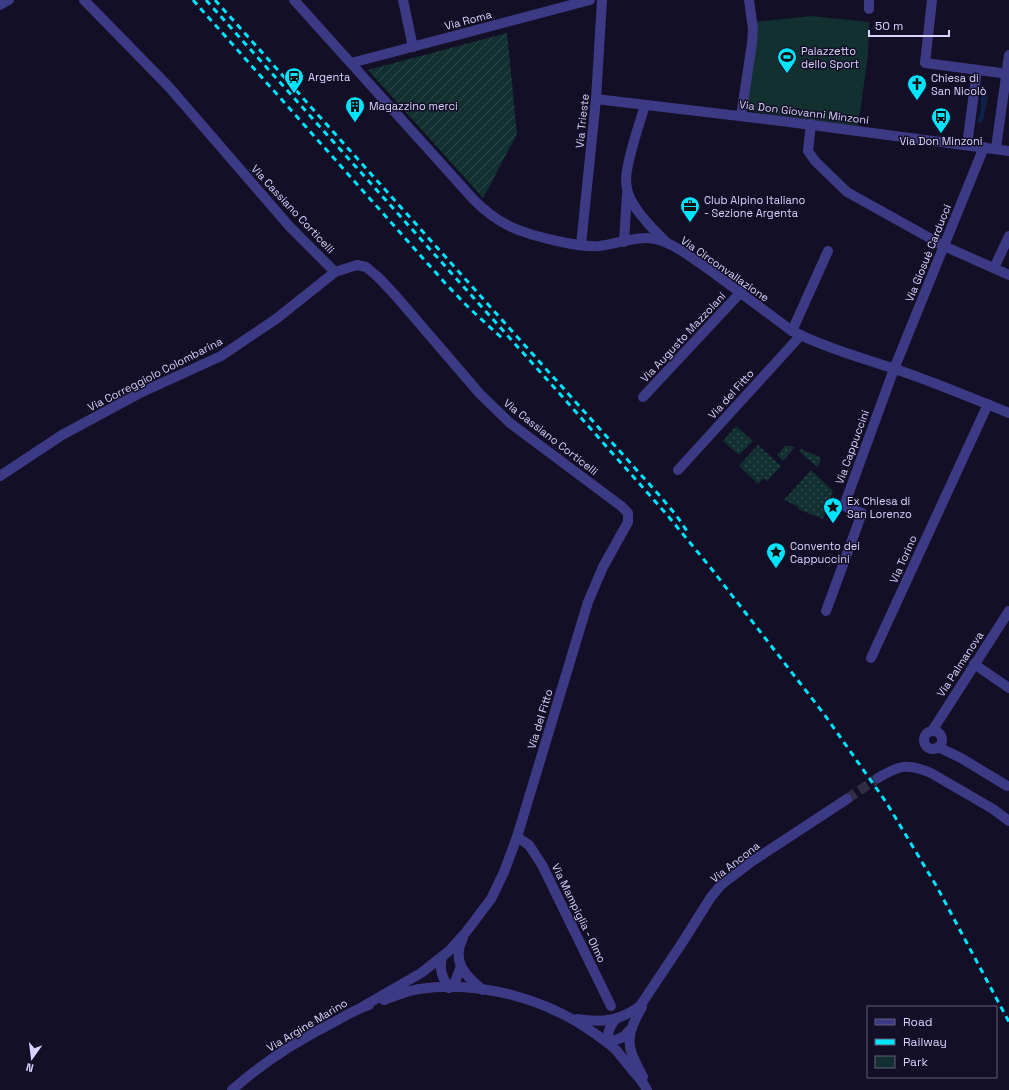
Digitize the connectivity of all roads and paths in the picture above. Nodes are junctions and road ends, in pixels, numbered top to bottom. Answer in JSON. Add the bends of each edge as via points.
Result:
{"nodes":[{"id":1,"x":9,"y":0,"type":"edge"},
{"id":2,"x":84,"y":0,"type":"edge"},
{"id":3,"x":294,"y":0,"type":"edge"},
{"id":4,"x":403,"y":0,"type":"edge"},
{"id":5,"x":590,"y":0,"type":"edge"},
{"id":6,"x":602,"y":0,"type":"edge"},
{"id":7,"x":749,"y":0,"type":"edge"},
{"id":8,"x":932,"y":0,"type":"edge"},
{"id":9,"x":0,"y":5,"type":"edge"},
{"id":10,"x":413,"y":46,"type":"junction"},
{"id":11,"x":1009,"y":55,"type":"edge"},
{"id":12,"x":351,"y":63,"type":"junction"},
{"id":13,"x":977,"y":70,"type":"junction"},
{"id":14,"x":1008,"y":74,"type":"edge"},
{"id":15,"x":596,"y":99,"type":"junction"},
{"id":16,"x":645,"y":105,"type":"junction"},
{"id":17,"x":741,"y":116,"type":"junction"},
{"id":18,"x":807,"y":124,"type":"junction"},
{"id":19,"x":967,"y":145,"type":"junction"},
{"id":20,"x":984,"y":147,"type":"junction"},
{"id":21,"x":996,"y":148,"type":"junction"},
{"id":22,"x":1009,"y":151,"type":"edge"},
{"id":23,"x":627,"y":189,"type":"junction"},
{"id":24,"x":1009,"y":236,"type":"edge"},
{"id":25,"x":624,"y":242,"type":"junction"},
{"id":26,"x":667,"y":243,"type":"junction"},
{"id":27,"x":581,"y":245,"type":"junction"},
{"id":28,"x":944,"y":246,"type":"junction"},
{"id":29,"x":828,"y":251,"type":"dead end"},
{"id":30,"x":994,"y":268,"type":"junction"},
{"id":31,"x":335,"y":272,"type":"junction"},
{"id":32,"x":1009,"y":275,"type":"edge"},
{"id":33,"x":741,"y":292,"type":"junction"},
{"id":34,"x":797,"y":333,"type":"junction"},
{"id":35,"x":894,"y":369,"type":"junction"},
{"id":36,"x":643,"y":397,"type":"dead end"},
{"id":37,"x":988,"y":404,"type":"junction"},
{"id":38,"x":1009,"y":413,"type":"edge"},
{"id":39,"x":678,"y":470,"type":"dead end"},
{"id":40,"x":0,"y":476,"type":"edge"},
{"id":41,"x":626,"y":509,"type":"joint"},
{"id":42,"x":826,"y":611,"type":"dead end"},
{"id":43,"x":1009,"y":611,"type":"edge"},
{"id":44,"x":871,"y":658,"type":"dead end"},
{"id":45,"x":974,"y":664,"type":"junction"},
{"id":46,"x":1009,"y":688,"type":"edge"},
{"id":47,"x":932,"y":731,"type":"junction"},
{"id":48,"x":940,"y":743,"type":"junction"},
{"id":49,"x":878,"y":778,"type":"tunnel mouth"},
{"id":50,"x":1008,"y":786,"type":"dead end"},
{"id":51,"x":847,"y":799,"type":"tunnel mouth"},
{"id":52,"x":993,"y":808,"type":"junction"},
{"id":53,"x":1009,"y":817,"type":"edge"},
{"id":54,"x":1009,"y":821,"type":"edge"},
{"id":55,"x":517,"y":837,"type":"junction"},
{"id":56,"x":466,"y":932,"type":"junction"},
{"id":57,"x":442,"y":957,"type":"junction"},
{"id":58,"x":462,"y":966,"type":"junction"},
{"id":59,"x":449,"y":988,"type":"junction"},
{"id":60,"x":483,"y":990,"type":"junction"},
{"id":61,"x":651,"y":991,"type":"junction"},
{"id":62,"x":611,"y":1006,"type":"dead end"},
{"id":63,"x":362,"y":1007,"type":"junction"},
{"id":64,"x":570,"y":1017,"type":"junction"},
{"id":65,"x":617,"y":1018,"type":"junction"},
{"id":66,"x":632,"y":1028,"type":"junction"},
{"id":67,"x":608,"y":1044,"type":"junction"},
{"id":68,"x":646,"y":1088,"type":"edge"},
{"id":69,"x":232,"y":1090,"type":"edge"}],
"edges":[{"from":1,"to":9,"type":"street"},
{"from":2,"to":31,"type":"street","name":"Via Cassiano Corticelli","via":[[169,87],[290,227]]},
{"from":3,"to":12,"type":"street","name":"Via Circonvallazione"},
{"from":4,"to":10,"type":"street"},
{"from":5,"to":10,"type":"street","name":"Via Roma"},
{"from":6,"to":15,"type":"street","name":"Via Trieste"},
{"from":7,"to":17,"type":"street","via":[[753,29]]},
{"from":8,"to":13,"type":"street","via":[[925,63]]},
{"from":10,"to":12,"type":"street","name":"Via Roma"},
{"from":11,"to":14,"type":"street"},
{"from":12,"to":27,"type":"street","name":"Via Circonvallazione","via":[[491,216],[514,229],[538,237]]},
{"from":13,"to":14,"type":"street"},
{"from":13,"to":19,"type":"street"},
{"from":14,"to":21,"type":"street"},
{"from":15,"to":16,"type":"street","name":"Via Don Giovanni Minzoni"},
{"from":15,"to":27,"type":"street","name":"Via Trieste"},
{"from":16,"to":17,"type":"street","name":"Via Don Giovanni Minzoni"},
{"from":16,"to":23,"type":"street","via":[[628,168]]},
{"from":17,"to":18,"type":"street","name":"Via Don Giovanni Minzoni"},
{"from":18,"to":19,"type":"street","name":"Via Don Giovanni Minzoni"},
{"from":18,"to":28,"type":"street","via":[[808,151],[847,192]]},
{"from":19,"to":20,"type":"street","name":"Via Don Giovanni Minzoni"},
{"from":20,"to":21,"type":"street","name":"Via Don Giovanni Minzoni"},
{"from":20,"to":28,"type":"street","name":"Via Giosuè Carducci"},
{"from":21,"to":22,"type":"street","name":"Via Don Giovanni Minzoni"},
{"from":23,"to":25,"type":"street"},
{"from":23,"to":26,"type":"street","via":[[634,206]]},
{"from":24,"to":30,"type":"street"},
{"from":25,"to":26,"type":"street","name":"Via Circonvallazione","via":[[644,238]]},
{"from":25,"to":27,"type":"street","name":"Via Circonvallazione","via":[[597,246]]},
{"from":26,"to":33,"type":"street","name":"Via Circonvallazione"},
{"from":28,"to":30,"type":"street"},
{"from":28,"to":35,"type":"street","name":"Via Giosuè Carducci"},
{"from":29,"to":34,"type":"street","name":"Via del Fitto"},
{"from":30,"to":32,"type":"street"},
{"from":31,"to":40,"type":"street","name":"Via Correggiolo Colombarina","via":[[276,319],[221,356],[138,394],[62,435]]},
{"from":31,"to":41,"type":"street","name":"Via Cassiano Corticelli","via":[[357,265],[370,270],[496,411],[532,441]]},
{"from":33,"to":34,"type":"street","name":"Via Circonvallazione"},
{"from":33,"to":36,"type":"street","name":"Via Augusto Mazzolani"},
{"from":34,"to":35,"type":"street","name":"Via Circonvallazione"},
{"from":34,"to":39,"type":"street","name":"Via del Fitto"},
{"from":35,"to":37,"type":"street","name":"Via Circonvallazione"},
{"from":35,"to":42,"type":"street","name":"Via Cappuccini","via":[[844,506],[862,514]]},
{"from":37,"to":38,"type":"street","name":"Via Circonvallazione"},
{"from":37,"to":44,"type":"street","name":"Via Torino"},
{"from":41,"to":55,"type":"street","name":"Via del Fitto","via":[[628,522],[603,567],[588,602]]},
{"from":43,"to":45,"type":"street","name":"Via Palmanova"},
{"from":45,"to":46,"type":"street"},
{"from":45,"to":47,"type":"street","name":"Via Palmanova"},
{"from":47,"to":48,"type":"street","via":[[939,733]]},
{"from":47,"to":48,"type":"street","name":"Via Palmanova","via":[[925,736],[924,741],[930,748]]},
{"from":48,"to":50,"type":"street"},
{"from":49,"to":52,"type":"street","via":[[895,768],[920,769]]},
{"from":51,"to":61,"type":"street","name":"Via Ancona","via":[[751,862],[721,885]]},
{"from":52,"to":53,"type":"street"},
{"from":52,"to":54,"type":"street"},
{"from":55,"to":56,"type":"street","name":"Via del Fitto","via":[[498,887]]},
{"from":55,"to":62,"type":"street","name":"Via Mampiglia - Olmo","via":[[529,845],[542,865]]},
{"from":56,"to":57,"type":"street","name":"Via del Fitto"},
{"from":56,"to":58,"type":"street","name":"Via del Fitto","via":[[459,950]]},
{"from":57,"to":59,"type":"street","via":[[440,970]]},
{"from":57,"to":63,"type":"street","name":"Via del Fitto","via":[[421,973]]},
{"from":58,"to":59,"type":"street","via":[[455,982]]},
{"from":58,"to":60,"type":"street","via":[[467,976]]},
{"from":59,"to":60,"type":"street"},
{"from":59,"to":63,"type":"street","name":"Via Argine Marino","via":[[420,989]]},
{"from":60,"to":64,"type":"street","via":[[535,1002]]},
{"from":61,"to":65,"type":"street","name":"Via Ancona","via":[[640,1006]]},
{"from":61,"to":66,"type":"street","name":"Via Ancona"},
{"from":63,"to":69,"type":"street","name":"Via Argine Marino","via":[[293,1045],[242,1080]]},
{"from":64,"to":65,"type":"street","name":"Via Ancona","via":[[596,1022]]},
{"from":64,"to":67,"type":"street"},
{"from":65,"to":67,"type":"street","via":[[612,1022],[608,1033]]},
{"from":66,"to":67,"type":"street","name":"Via Ancona","via":[[623,1037]]},
{"from":66,"to":68,"type":"street","name":"Via Ancona","via":[[629,1044],[631,1053]]},
{"from":67,"to":68,"type":"street","via":[[615,1049]]}]}
